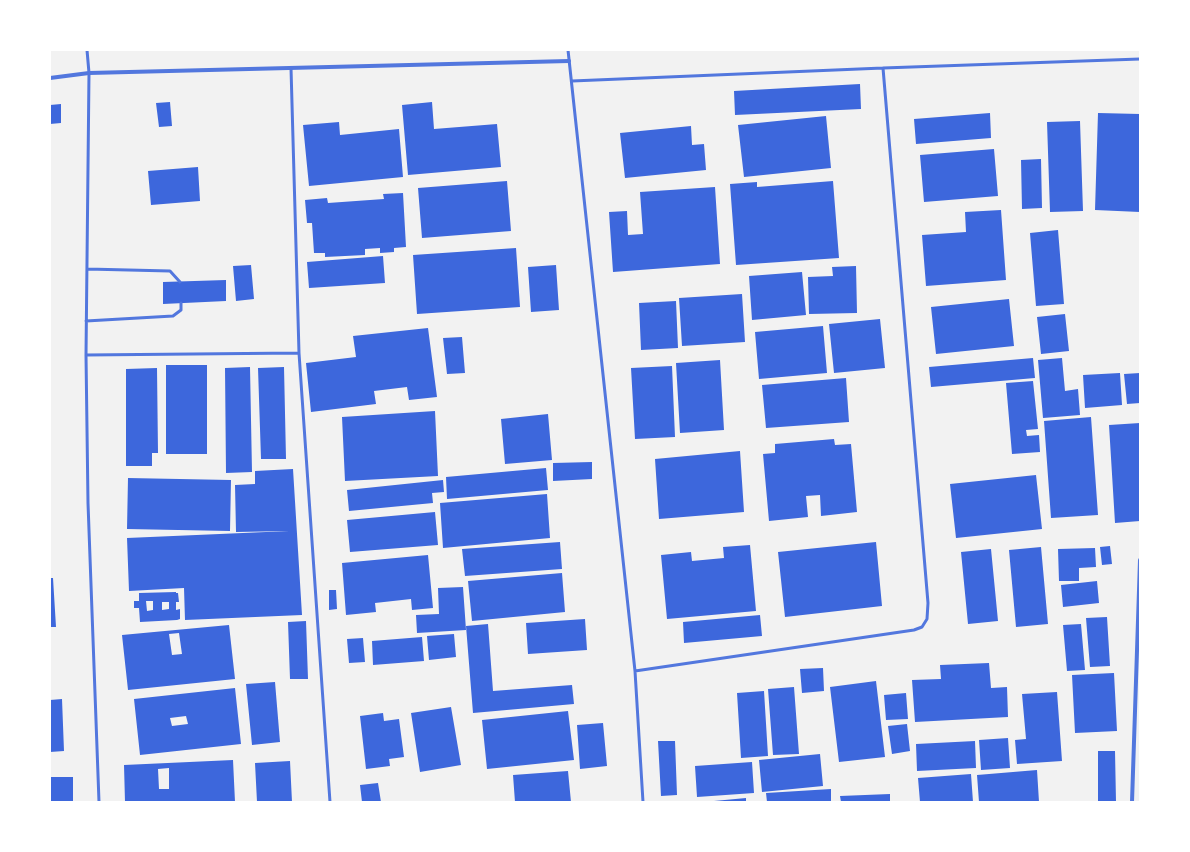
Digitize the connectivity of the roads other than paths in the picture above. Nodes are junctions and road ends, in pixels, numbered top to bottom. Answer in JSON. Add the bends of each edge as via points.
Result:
{"nodes":[{"id":1,"x":87,"y":50,"type":"edge"},
{"id":2,"x":568,"y":50,"type":"edge"},
{"id":3,"x":1140,"y":59,"type":"edge"},
{"id":4,"x":569,"y":61,"type":"junction"},
{"id":5,"x":291,"y":68,"type":"junction"},
{"id":6,"x":883,"y":68,"type":"junction"},
{"id":7,"x":89,"y":73,"type":"junction"},
{"id":8,"x":50,"y":78,"type":"edge"},
{"id":9,"x":572,"y":81,"type":"junction"},
{"id":10,"x":86,"y":269,"type":"junction"},
{"id":11,"x":180,"y":282,"type":"dead end"},
{"id":12,"x":181,"y":303,"type":"dead end"},
{"id":13,"x":86,"y":321,"type":"junction"},
{"id":14,"x":299,"y":353,"type":"junction"},
{"id":15,"x":86,"y":355,"type":"junction"},
{"id":16,"x":1140,"y":560,"type":"edge"},
{"id":17,"x":635,"y":671,"type":"junction"},
{"id":18,"x":99,"y":802,"type":"edge"},
{"id":19,"x":330,"y":802,"type":"edge"},
{"id":20,"x":643,"y":802,"type":"edge"},
{"id":21,"x":1132,"y":802,"type":"edge"}],
"edges":[{"from":1,"to":7,"type":"lane"},
{"from":2,"to":4,"type":"lane"},
{"from":3,"to":6,"type":"lane"},
{"from":4,"to":5,"type":"street"},
{"from":4,"to":9,"type":"lane"},
{"from":5,"to":7,"type":"street"},
{"from":5,"to":14,"type":"lane"},
{"from":6,"to":9,"type":"lane"},
{"from":6,"to":17,"type":"lane","via":[[927,619],[922,627],[914,630]]},
{"from":7,"to":8,"type":"street"},
{"from":7,"to":10,"type":"lane"},
{"from":9,"to":17,"type":"lane"},
{"from":10,"to":11,"type":"lane","via":[[170,271]]},
{"from":10,"to":13,"type":"lane"},
{"from":12,"to":13,"type":"lane","via":[[180,310],[173,316]]},
{"from":13,"to":15,"type":"lane"},
{"from":14,"to":15,"type":"lane"},
{"from":14,"to":19,"type":"lane"},
{"from":15,"to":18,"type":"lane","via":[[88,511]]},
{"from":16,"to":21,"type":"street"},
{"from":17,"to":20,"type":"lane"}]}
